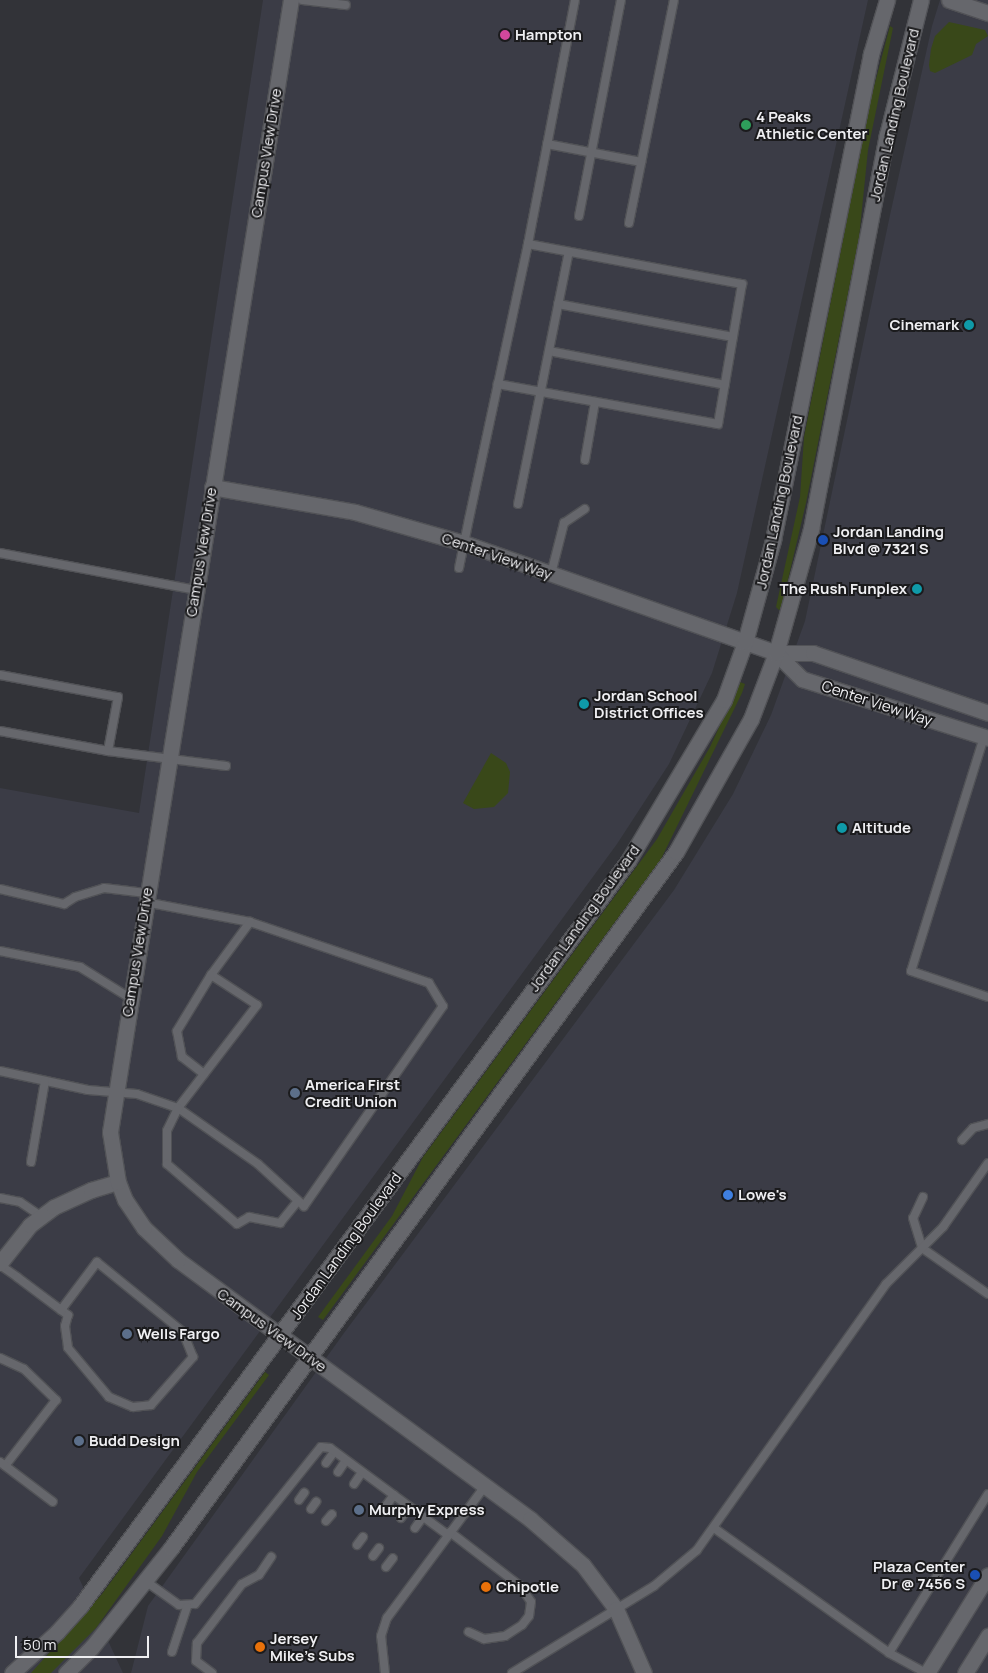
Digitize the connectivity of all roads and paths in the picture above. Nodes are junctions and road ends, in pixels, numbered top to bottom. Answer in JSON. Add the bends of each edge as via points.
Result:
{"nodes":[{"id":1,"x":291,"y":0,"type":"edge"},
{"id":2,"x":302,"y":0,"type":"edge"},
{"id":3,"x":575,"y":0,"type":"edge"},
{"id":4,"x":621,"y":0,"type":"edge"},
{"id":5,"x":674,"y":0,"type":"edge"},
{"id":6,"x":887,"y":0,"type":"edge"},
{"id":7,"x":921,"y":0,"type":"edge"},
{"id":8,"x":949,"y":0,"type":"edge"},
{"id":9,"x":346,"y":5,"type":"dead end"},
{"id":10,"x":988,"y":13,"type":"edge"},
{"id":11,"x":547,"y":144,"type":"junction"},
{"id":12,"x":591,"y":153,"type":"junction"},
{"id":13,"x":641,"y":162,"type":"junction"},
{"id":14,"x":578,"y":216,"type":"dead end"},
{"id":15,"x":629,"y":224,"type":"dead end"},
{"id":16,"x":528,"y":244,"type":"junction"},
{"id":17,"x":569,"y":252,"type":"junction"},
{"id":18,"x":558,"y":304,"type":"junction"},
{"id":19,"x":733,"y":337,"type":"junction"},
{"id":20,"x":549,"y":351,"type":"junction"},
{"id":21,"x":498,"y":384,"type":"junction"},
{"id":22,"x":724,"y":385,"type":"junction"},
{"id":23,"x":540,"y":392,"type":"junction"},
{"id":24,"x":595,"y":402,"type":"junction"},
{"id":25,"x":585,"y":460,"type":"dead end"},
{"id":26,"x":212,"y":487,"type":"junction"},
{"id":27,"x":518,"y":504,"type":"dead end"},
{"id":28,"x":585,"y":509,"type":"dead end"},
{"id":29,"x":464,"y":544,"type":"junction"},
{"id":30,"x":0,"y":553,"type":"edge"},
{"id":31,"x":459,"y":568,"type":"dead end"},
{"id":32,"x":551,"y":574,"type":"junction"},
{"id":33,"x":196,"y":590,"type":"junction"},
{"id":34,"x":745,"y":642,"type":"junction"},
{"id":35,"x":776,"y":653,"type":"junction"},
{"id":36,"x":0,"y":675,"type":"edge"},
{"id":37,"x":988,"y":713,"type":"edge"},
{"id":38,"x":0,"y":731,"type":"edge"},
{"id":39,"x":986,"y":738,"type":"edge"},
{"id":40,"x":108,"y":751,"type":"junction"},
{"id":41,"x":168,"y":761,"type":"junction"},
{"id":42,"x":226,"y":766,"type":"dead end"},
{"id":43,"x":0,"y":889,"type":"edge"},
{"id":44,"x":146,"y":897,"type":"junction"},
{"id":45,"x":250,"y":922,"type":"junction"},
{"id":46,"x":0,"y":951,"type":"edge"},
{"id":47,"x":211,"y":975,"type":"junction"},
{"id":48,"x":988,"y":997,"type":"edge"},
{"id":49,"x":130,"y":998,"type":"junction"},
{"id":50,"x":0,"y":1071,"type":"edge"},
{"id":51,"x":204,"y":1074,"type":"junction"},
{"id":52,"x":45,"y":1081,"type":"junction"},
{"id":53,"x":114,"y":1092,"type":"junction"},
{"id":54,"x":178,"y":1108,"type":"junction"},
{"id":55,"x":988,"y":1124,"type":"edge"},
{"id":56,"x":962,"y":1140,"type":"dead end"},
{"id":57,"x":31,"y":1162,"type":"dead end"},
{"id":58,"x":988,"y":1163,"type":"edge"},
{"id":59,"x":118,"y":1182,"type":"junction"},
{"id":60,"x":923,"y":1197,"type":"dead end"},
{"id":61,"x":0,"y":1198,"type":"edge"},
{"id":62,"x":301,"y":1203,"type":"junction"},
{"id":63,"x":41,"y":1216,"type":"junction"},
{"id":64,"x":922,"y":1248,"type":"junction"},
{"id":65,"x":0,"y":1264,"type":"edge"},
{"id":66,"x":988,"y":1294,"type":"edge"},
{"id":67,"x":61,"y":1310,"type":"junction"},
{"id":68,"x":281,"y":1336,"type":"junction"},
{"id":69,"x":309,"y":1356,"type":"junction"},
{"id":70,"x":0,"y":1358,"type":"edge"},
{"id":71,"x":334,"y":1452,"type":"junction"},
{"id":72,"x":346,"y":1460,"type":"junction"},
{"id":73,"x":326,"y":1463,"type":"dead end"},
{"id":74,"x":2,"y":1464,"type":"edge"},
{"id":75,"x":338,"y":1472,"type":"dead end"},
{"id":76,"x":362,"y":1472,"type":"junction"},
{"id":77,"x":354,"y":1484,"type":"dead end"},
{"id":78,"x":485,"y":1486,"type":"junction"},
{"id":79,"x":304,"y":1493,"type":"dead end"},
{"id":80,"x":988,"y":1494,"type":"edge"},
{"id":81,"x":394,"y":1495,"type":"junction"},
{"id":82,"x":299,"y":1500,"type":"dead end"},
{"id":83,"x":53,"y":1502,"type":"dead end"},
{"id":84,"x":316,"y":1502,"type":"dead end"},
{"id":85,"x":385,"y":1507,"type":"dead end"},
{"id":86,"x":409,"y":1507,"type":"junction"},
{"id":87,"x":310,"y":1509,"type":"dead end"},
{"id":88,"x":332,"y":1514,"type":"dead end"},
{"id":89,"x":423,"y":1517,"type":"junction"},
{"id":90,"x":401,"y":1518,"type":"dead end"},
{"id":91,"x":326,"y":1521,"type":"dead end"},
{"id":92,"x":415,"y":1528,"type":"dead end"},
{"id":93,"x":714,"y":1528,"type":"junction"},
{"id":94,"x":449,"y":1534,"type":"junction"},
{"id":95,"x":363,"y":1536,"type":"dead end"},
{"id":96,"x":357,"y":1545,"type":"dead end"},
{"id":97,"x":379,"y":1548,"type":"dead end"},
{"id":98,"x":373,"y":1556,"type":"dead end"},
{"id":99,"x":271,"y":1558,"type":"dead end"},
{"id":100,"x":392,"y":1558,"type":"dead end"},
{"id":101,"x":386,"y":1567,"type":"dead end"},
{"id":102,"x":988,"y":1575,"type":"edge"},
{"id":103,"x":143,"y":1580,"type":"junction"},
{"id":104,"x":187,"y":1607,"type":"junction"},
{"id":105,"x":616,"y":1609,"type":"junction"},
{"id":106,"x":469,"y":1632,"type":"dead end"},
{"id":107,"x":988,"y":1636,"type":"edge"},
{"id":108,"x":172,"y":1652,"type":"dead end"},
{"id":109,"x":889,"y":1653,"type":"junction"},
{"id":110,"x":12,"y":1673,"type":"edge"},
{"id":111,"x":66,"y":1673,"type":"edge"},
{"id":112,"x":212,"y":1673,"type":"edge"},
{"id":113,"x":385,"y":1673,"type":"edge"},
{"id":114,"x":513,"y":1673,"type":"edge"},
{"id":115,"x":644,"y":1673,"type":"edge"},
{"id":116,"x":927,"y":1673,"type":"edge"},
{"id":117,"x":965,"y":1673,"type":"edge"}],
"edges":[{"from":1,"to":26,"type":"main road","name":"Campus View Drive"},
{"from":2,"to":9,"type":"lane"},
{"from":3,"to":11,"type":"lane"},
{"from":4,"to":12,"type":"lane"},
{"from":5,"to":13,"type":"lane"},
{"from":6,"to":34,"type":"main road","name":"Jordan Landing Boulevard","via":[[871,54],[774,540]]},
{"from":7,"to":35,"type":"main road","name":"Jordan Landing Boulevard","via":[[886,135],[811,529]]},
{"from":8,"to":10,"type":"main road"},
{"from":11,"to":12,"type":"lane"},
{"from":11,"to":16,"type":"lane"},
{"from":12,"to":13,"type":"lane"},
{"from":12,"to":14,"type":"lane"},
{"from":13,"to":15,"type":"lane"},
{"from":16,"to":17,"type":"lane"},
{"from":16,"to":21,"type":"lane"},
{"from":17,"to":18,"type":"lane"},
{"from":17,"to":19,"type":"lane","via":[[742,284]]},
{"from":18,"to":19,"type":"lane"},
{"from":18,"to":20,"type":"lane"},
{"from":19,"to":22,"type":"lane"},
{"from":20,"to":22,"type":"lane"},
{"from":20,"to":23,"type":"lane"},
{"from":21,"to":23,"type":"lane"},
{"from":21,"to":29,"type":"lane"},
{"from":22,"to":24,"type":"lane","via":[[718,424]]},
{"from":23,"to":24,"type":"lane"},
{"from":23,"to":27,"type":"lane"},
{"from":24,"to":25,"type":"lane"},
{"from":26,"to":29,"type":"main road","name":"Center View Way","via":[[356,512]]},
{"from":26,"to":33,"type":"main road","name":"Campus View Drive"},
{"from":28,"to":32,"type":"lane","via":[[564,523]]},
{"from":29,"to":31,"type":"lane"},
{"from":29,"to":32,"type":"main road","name":"Center View Way"},
{"from":30,"to":33,"type":"lane"},
{"from":32,"to":34,"type":"main road","name":"Center View Way"},
{"from":33,"to":41,"type":"main road","name":"Campus View Drive"},
{"from":34,"to":35,"type":"main road","name":"Center View Way"},
{"from":34,"to":68,"type":"main road","name":"Jordan Landing Boulevard","via":[[724,700],[628,861]]},
{"from":35,"to":37,"type":"main road","name":"Center View Way","via":[[813,653]]},
{"from":35,"to":39,"type":"main road","name":"Center View Way","via":[[802,679]]},
{"from":35,"to":69,"type":"main road","name":"Jordan Landing Boulevard","via":[[751,719],[676,852]]},
{"from":36,"to":40,"type":"lane","via":[[118,697]]},
{"from":38,"to":40,"type":"lane"},
{"from":39,"to":48,"type":"lane","via":[[911,971]]},
{"from":40,"to":41,"type":"lane"},
{"from":41,"to":42,"type":"lane"},
{"from":41,"to":44,"type":"main road","name":"Campus View Drive"},
{"from":43,"to":44,"type":"lane","via":[[64,904],[104,888]]},
{"from":44,"to":45,"type":"lane"},
{"from":44,"to":49,"type":"main road","name":"Campus View Drive"},
{"from":45,"to":47,"type":"lane"},
{"from":45,"to":62,"type":"lane","via":[[429,983],[443,1006]]},
{"from":46,"to":49,"type":"lane","via":[[80,967]]},
{"from":47,"to":51,"type":"lane","via":[[177,1031],[182,1057]]},
{"from":47,"to":51,"type":"lane","via":[[257,1004]]},
{"from":49,"to":53,"type":"main road","name":"Campus View Drive"},
{"from":50,"to":52,"type":"lane"},
{"from":51,"to":54,"type":"lane"},
{"from":52,"to":53,"type":"lane"},
{"from":52,"to":57,"type":"lane"},
{"from":53,"to":54,"type":"lane","via":[[136,1094]]},
{"from":53,"to":59,"type":"main road","name":"Campus View Drive","via":[[110,1146]]},
{"from":54,"to":62,"type":"lane","via":[[258,1164]]},
{"from":54,"to":62,"type":"lane","via":[[167,1131],[167,1164],[237,1224],[249,1217],[280,1223]]},
{"from":55,"to":56,"type":"lane","via":[[973,1128]]},
{"from":58,"to":64,"type":"lane","via":[[943,1227]]},
{"from":59,"to":63,"type":"main road","via":[[69,1199]]},
{"from":59,"to":68,"type":"main road","name":"Campus View Drive","via":[[134,1215],[154,1240]]},
{"from":60,"to":64,"type":"lane","via":[[913,1218]]},
{"from":61,"to":63,"type":"lane","via":[[20,1202]]},
{"from":63,"to":65,"type":"main road","via":[[18,1238]]},
{"from":64,"to":66,"type":"lane"},
{"from":64,"to":93,"type":"lane","via":[[886,1284]]},
{"from":65,"to":67,"type":"lane"},
{"from":67,"to":67,"type":"lane","via":[[68,1315],[65,1326],[68,1348],[109,1397],[133,1407],[151,1405],[193,1357],[183,1332],[98,1262]]},
{"from":68,"to":69,"type":"main road","name":"Campus View Drive"},
{"from":68,"to":110,"type":"main road","name":"Jordan Landing Boulevard","via":[[81,1605],[58,1632]]},
{"from":69,"to":78,"type":"main road","name":"Campus View Drive"},
{"from":69,"to":103,"type":"main road","name":"Jordan Landing Boulevard","via":[[171,1548]]},
{"from":70,"to":74,"type":"lane","via":[[24,1369],[56,1400]]},
{"from":71,"to":72,"type":"lane"},
{"from":71,"to":73,"type":"lane"},
{"from":71,"to":104,"type":"lane","via":[[325,1447],[316,1450],[206,1593]]},
{"from":72,"to":75,"type":"lane"},
{"from":72,"to":76,"type":"lane"},
{"from":74,"to":83,"type":"lane"},
{"from":76,"to":77,"type":"lane"},
{"from":76,"to":81,"type":"lane"},
{"from":78,"to":94,"type":"lane"},
{"from":78,"to":105,"type":"main road","name":"Campus View Drive","via":[[530,1519],[583,1565]]},
{"from":79,"to":82,"type":"lane"},
{"from":80,"to":109,"type":"lane"},
{"from":81,"to":85,"type":"lane"},
{"from":81,"to":86,"type":"lane"},
{"from":84,"to":87,"type":"lane"},
{"from":86,"to":89,"type":"lane"},
{"from":86,"to":90,"type":"lane"},
{"from":88,"to":91,"type":"lane"},
{"from":89,"to":92,"type":"lane"},
{"from":89,"to":94,"type":"lane"},
{"from":93,"to":105,"type":"lane","via":[[681,1566]]},
{"from":93,"to":109,"type":"lane"},
{"from":94,"to":106,"type":"lane","via":[[520,1586],[531,1602],[529,1616],[506,1636],[484,1639]]},
{"from":94,"to":113,"type":"lane","via":[[387,1618],[381,1636]]},
{"from":95,"to":96,"type":"lane"},
{"from":97,"to":98,"type":"lane"},
{"from":99,"to":112,"type":"lane","via":[[259,1575],[242,1584],[197,1643],[196,1661]]},
{"from":100,"to":101,"type":"lane"},
{"from":102,"to":116,"type":"main road"},
{"from":103,"to":104,"type":"lane"},
{"from":103,"to":111,"type":"main road","name":"Jordan Landing Boulevard","via":[[92,1647]]},
{"from":104,"to":108,"type":"lane"},
{"from":105,"to":114,"type":"lane"},
{"from":105,"to":115,"type":"main road","name":"Campus View Drive"},
{"from":107,"to":117,"type":"main road"},
{"from":109,"to":116,"type":"lane"}]}
